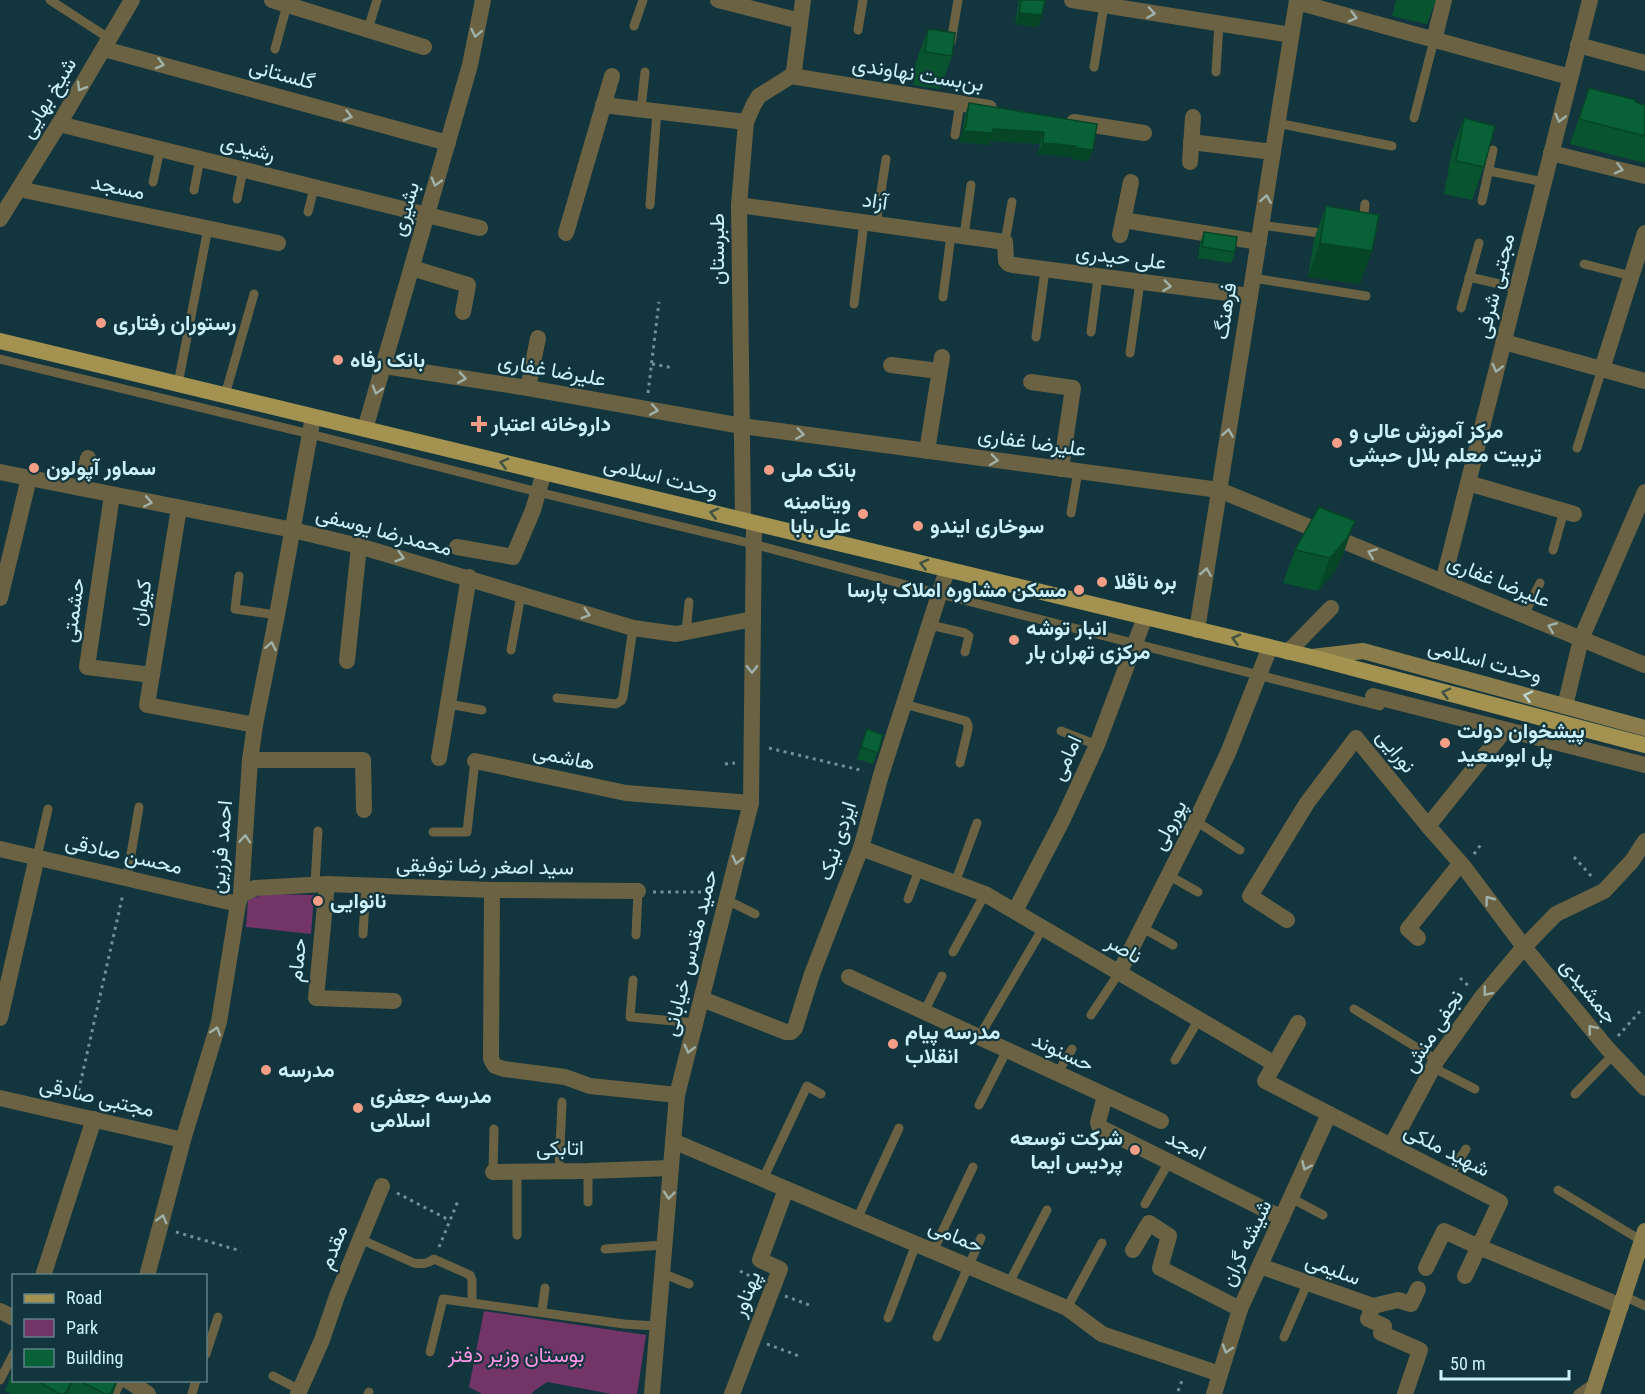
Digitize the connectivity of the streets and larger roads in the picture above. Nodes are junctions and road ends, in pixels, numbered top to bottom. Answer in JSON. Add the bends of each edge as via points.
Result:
{"nodes":[{"id":1,"x":132,"y":0,"type":"edge"},
{"id":2,"x":483,"y":0,"type":"edge"},
{"id":3,"x":718,"y":0,"type":"edge"},
{"id":4,"x":803,"y":0,"type":"edge"},
{"id":5,"x":1072,"y":0,"type":"edge"},
{"id":6,"x":1444,"y":0,"type":"edge"},
{"id":7,"x":1590,"y":0,"type":"edge"},
{"id":8,"x":1297,"y":1,"type":"edge"},
{"id":9,"x":280,"y":2,"type":"edge"},
{"id":10,"x":1104,"y":2,"type":"edge"},
{"id":11,"x":800,"y":21,"type":"junction"},
{"id":12,"x":1291,"y":35,"type":"junction"},
{"id":13,"x":1434,"y":40,"type":"junction"},
{"id":14,"x":107,"y":44,"type":"junction"},
{"id":15,"x":1578,"y":45,"type":"junction"},
{"id":16,"x":424,"y":47,"type":"dead end"},
{"id":17,"x":1645,"y":63,"type":"edge"},
{"id":18,"x":612,"y":76,"type":"dead end"},
{"id":19,"x":791,"y":76,"type":"junction"},
{"id":20,"x":1570,"y":77,"type":"junction"},
{"id":21,"x":603,"y":105,"type":"junction"},
{"id":22,"x":1006,"y":111,"type":"edge"},
{"id":23,"x":1193,"y":117,"type":"dead end"},
{"id":24,"x":1064,"y":120,"type":"edge"},
{"id":25,"x":746,"y":122,"type":"junction"},
{"id":26,"x":59,"y":124,"type":"junction"},
{"id":27,"x":1144,"y":133,"type":"dead end"},
{"id":28,"x":1191,"y":142,"type":"junction"},
{"id":29,"x":447,"y":143,"type":"junction"},
{"id":30,"x":1273,"y":152,"type":"junction"},
{"id":31,"x":1551,"y":153,"type":"junction"},
{"id":32,"x":1190,"y":162,"type":"dead end"},
{"id":33,"x":1645,"y":176,"type":"edge"},
{"id":34,"x":1131,"y":182,"type":"dead end"},
{"id":35,"x":19,"y":189,"type":"junction"},
{"id":36,"x":739,"y":205,"type":"junction"},
{"id":37,"x":427,"y":215,"type":"junction"},
{"id":38,"x":0,"y":219,"type":"edge"},
{"id":39,"x":480,"y":228,"type":"dead end"},
{"id":40,"x":566,"y":233,"type":"dead end"},
{"id":41,"x":1645,"y":233,"type":"edge"},
{"id":42,"x":1005,"y":242,"type":"joint"},
{"id":43,"x":1258,"y":242,"type":"junction"},
{"id":44,"x":278,"y":243,"type":"dead end"},
{"id":45,"x":412,"y":268,"type":"junction"},
{"id":46,"x":1250,"y":296,"type":"junction"},
{"id":47,"x":463,"y":312,"type":"dead end"},
{"id":48,"x":538,"y":338,"type":"dead end"},
{"id":49,"x":0,"y":341,"type":"edge"},
{"id":50,"x":1504,"y":342,"type":"junction"},
{"id":51,"x":891,"y":365,"type":"dead end"},
{"id":52,"x":384,"y":366,"type":"junction"},
{"id":53,"x":1602,"y":369,"type":"junction"},
{"id":54,"x":1645,"y":381,"type":"edge"},
{"id":55,"x":1031,"y":382,"type":"dead end"},
{"id":56,"x":528,"y":388,"type":"junction"},
{"id":57,"x":312,"y":425,"type":"junction"},
{"id":58,"x":742,"y":426,"type":"junction"},
{"id":59,"x":365,"y":429,"type":"junction"},
{"id":60,"x":927,"y":451,"type":"junction"},
{"id":61,"x":88,"y":458,"type":"dead end"},
{"id":62,"x":1061,"y":469,"type":"junction"},
{"id":63,"x":0,"y":472,"type":"edge"},
{"id":64,"x":544,"y":472,"type":"junction"},
{"id":65,"x":29,"y":478,"type":"junction"},
{"id":66,"x":1468,"y":483,"type":"junction"},
{"id":67,"x":81,"y":488,"type":"junction"},
{"id":68,"x":1219,"y":490,"type":"junction"},
{"id":69,"x":1645,"y":492,"type":"edge"},
{"id":70,"x":112,"y":495,"type":"junction"},
{"id":71,"x":179,"y":508,"type":"junction"},
{"id":72,"x":1569,"y":513,"type":"road end"},
{"id":73,"x":748,"y":522,"type":"junction"},
{"id":74,"x":293,"y":530,"type":"junction"},
{"id":75,"x":359,"y":546,"type":"junction"},
{"id":76,"x":457,"y":547,"type":"dead end"},
{"id":77,"x":948,"y":570,"type":"junction"},
{"id":78,"x":469,"y":578,"type":"junction"},
{"id":79,"x":1443,"y":582,"type":"junction"},
{"id":80,"x":0,"y":598,"type":"edge"},
{"id":81,"x":1331,"y":608,"type":"dead end"},
{"id":82,"x":1145,"y":617,"type":"junction"},
{"id":83,"x":753,"y":619,"type":"junction"},
{"id":84,"x":1197,"y":630,"type":"junction"},
{"id":85,"x":1581,"y":639,"type":"junction"},
{"id":86,"x":1270,"y":647,"type":"junction"},
{"id":87,"x":1288,"y":652,"type":"junction"},
{"id":88,"x":1311,"y":657,"type":"junction"},
{"id":89,"x":347,"y":661,"type":"dead end"},
{"id":90,"x":1645,"y":665,"type":"edge"},
{"id":91,"x":153,"y":675,"type":"junction"},
{"id":92,"x":1372,"y":696,"type":"dead end"},
{"id":93,"x":1565,"y":706,"type":"junction"},
{"id":94,"x":255,"y":725,"type":"junction"},
{"id":95,"x":1645,"y":728,"type":"edge"},
{"id":96,"x":1502,"y":733,"type":"junction"},
{"id":97,"x":1645,"y":745,"type":"edge"},
{"id":98,"x":439,"y":758,"type":"dead end"},
{"id":99,"x":250,"y":760,"type":"junction"},
{"id":100,"x":475,"y":761,"type":"road end"},
{"id":101,"x":1645,"y":765,"type":"edge"},
{"id":102,"x":751,"y":803,"type":"junction"},
{"id":103,"x":364,"y":810,"type":"dead end"},
{"id":104,"x":1428,"y":826,"type":"junction"},
{"id":105,"x":1645,"y":842,"type":"edge"},
{"id":106,"x":861,"y":848,"type":"junction"},
{"id":107,"x":0,"y":849,"type":"edge"},
{"id":108,"x":37,"y":857,"type":"junction"},
{"id":109,"x":1460,"y":864,"type":"junction"},
{"id":110,"x":321,"y":884,"type":"junction"},
{"id":111,"x":492,"y":890,"type":"junction"},
{"id":112,"x":638,"y":891,"type":"road end"},
{"id":113,"x":240,"y":899,"type":"junction"},
{"id":114,"x":1014,"y":911,"type":"junction"},
{"id":115,"x":1287,"y":920,"type":"dead end"},
{"id":116,"x":1418,"y":938,"type":"dead end"},
{"id":117,"x":1524,"y":947,"type":"junction"},
{"id":118,"x":1119,"y":973,"type":"junction"},
{"id":119,"x":849,"y":977,"type":"dead end"},
{"id":120,"x":702,"y":999,"type":"junction"},
{"id":121,"x":394,"y":1001,"type":"dead end"},
{"id":122,"x":0,"y":1018,"type":"edge"},
{"id":123,"x":1298,"y":1023,"type":"dead end"},
{"id":124,"x":1275,"y":1064,"type":"junction"},
{"id":125,"x":1645,"y":1088,"type":"edge"},
{"id":126,"x":677,"y":1095,"type":"junction"},
{"id":127,"x":1105,"y":1096,"type":"junction"},
{"id":128,"x":0,"y":1098,"type":"edge"},
{"id":129,"x":1329,"y":1114,"type":"junction"},
{"id":130,"x":94,"y":1119,"type":"junction"},
{"id":131,"x":1161,"y":1121,"type":"dead end"},
{"id":132,"x":183,"y":1140,"type":"junction"},
{"id":133,"x":673,"y":1142,"type":"junction"},
{"id":134,"x":1391,"y":1146,"type":"junction"},
{"id":135,"x":671,"y":1168,"type":"junction"},
{"id":136,"x":493,"y":1172,"type":"road end"},
{"id":137,"x":382,"y":1186,"type":"road end"},
{"id":138,"x":786,"y":1189,"type":"junction"},
{"id":139,"x":1282,"y":1218,"type":"junction"},
{"id":140,"x":1643,"y":1236,"type":"edge"},
{"id":141,"x":1479,"y":1247,"type":"junction"},
{"id":142,"x":1133,"y":1250,"type":"dead end"},
{"id":143,"x":1260,"y":1266,"type":"junction"},
{"id":144,"x":1426,"y":1268,"type":"dead end"},
{"id":145,"x":43,"y":1274,"type":"edge"},
{"id":146,"x":147,"y":1274,"type":"edge"},
{"id":147,"x":1465,"y":1276,"type":"dead end"},
{"id":148,"x":1418,"y":1289,"type":"dead end"},
{"id":149,"x":1622,"y":1301,"type":"junction"},
{"id":150,"x":1372,"y":1306,"type":"junction"},
{"id":151,"x":1240,"y":1309,"type":"junction"},
{"id":152,"x":1220,"y":1374,"type":"junction"},
{"id":153,"x":129,"y":1382,"type":"edge"},
{"id":154,"x":1594,"y":1387,"type":"edge"},
{"id":155,"x":299,"y":1392,"type":"edge"},
{"id":156,"x":148,"y":1394,"type":"edge"},
{"id":157,"x":652,"y":1394,"type":"edge"},
{"id":158,"x":732,"y":1394,"type":"edge"},
{"id":159,"x":1214,"y":1394,"type":"edge"},
{"id":160,"x":1405,"y":1394,"type":"edge"}],
"edges":[{"from":1,"to":14,"type":"street","name":"شیخ بهایی"},
{"from":2,"to":29,"type":"street","name":"بشیری","one_way":true,"via":[[470,65]]},
{"from":3,"to":11,"type":"street"},
{"from":4,"to":11,"type":"street"},
{"from":5,"to":10,"type":"street"},
{"from":6,"to":13,"type":"street"},
{"from":7,"to":15,"type":"street","name":"مجتبی شرفی"},
{"from":8,"to":12,"type":"street","name":"فرهنگ"},
{"from":8,"to":13,"type":"street","one_way":true},
{"from":9,"to":16,"type":"street"},
{"from":10,"to":12,"type":"street","one_way":true},
{"from":11,"to":19,"type":"street"},
{"from":12,"to":30,"type":"street","name":"فرهنگ"},
{"from":13,"to":20,"type":"street"},
{"from":14,"to":26,"type":"street","name":"شیخ بهایی","one_way":true},
{"from":14,"to":29,"type":"street","name":"گلستانی","one_way":true},
{"from":15,"to":17,"type":"street"},
{"from":15,"to":20,"type":"street","name":"مجتبی شرفی"},
{"from":18,"to":21,"type":"street"},
{"from":19,"to":22,"type":"street","name":"بن‌بست نهاوندی"},
{"from":19,"to":25,"type":"street","name":"طبرستان","via":[[759,96]]},
{"from":20,"to":31,"type":"street","name":"مجتبی شرفی","one_way":true},
{"from":21,"to":25,"type":"street"},
{"from":21,"to":40,"type":"street"},
{"from":23,"to":28,"type":"street"},
{"from":24,"to":27,"type":"street"},
{"from":25,"to":36,"type":"street","name":"طبرستان"},
{"from":26,"to":35,"type":"street","name":"شیخ بهایی"},
{"from":26,"to":37,"type":"street","name":"رشیدی"},
{"from":28,"to":30,"type":"street"},
{"from":28,"to":32,"type":"street"},
{"from":29,"to":37,"type":"street","name":"بشیری","one_way":true},
{"from":43,"to":30,"type":"street","name":"فرهنگ","one_way":true},
{"from":31,"to":33,"type":"street","one_way":true},
{"from":31,"to":50,"type":"street","name":"مجتبی شرفی"},
{"from":34,"to":43,"type":"street","via":[[1121,227]]},
{"from":35,"to":38,"type":"street","name":"شیخ بهایی"},
{"from":35,"to":44,"type":"street","name":"مسجد"},
{"from":36,"to":42,"type":"street","name":"آزاد"},
{"from":36,"to":58,"type":"street","name":"طبرستان"},
{"from":37,"to":39,"type":"street","name":"رشیدی"},
{"from":37,"to":45,"type":"street","name":"بشیری"},
{"from":41,"to":53,"type":"street"},
{"from":42,"to":46,"type":"street","name":"علی حیدری","one_way":true,"via":[[1006,261],[1013,265]]},
{"from":43,"to":46,"type":"street","name":"فرهنگ"},
{"from":45,"to":47,"type":"street","via":[[468,285]]},
{"from":45,"to":52,"type":"street","name":"بشیری"},
{"from":68,"to":46,"type":"street","name":"فرهنگ","one_way":true},
{"from":48,"to":56,"type":"street"},
{"from":49,"to":57,"type":"main road","name":"وحدت اسلامی","via":[[225,395]]},
{"from":50,"to":53,"type":"street"},
{"from":50,"to":66,"type":"street","name":"مجتبی شرفی","one_way":true},
{"from":51,"to":60,"type":"street","via":[[941,364]]},
{"from":52,"to":56,"type":"street","name":"علیرضا غفاری","one_way":true},
{"from":52,"to":59,"type":"street","name":"بشیری","one_way":true},
{"from":53,"to":54,"type":"street"},
{"from":55,"to":62,"type":"street","via":[[1073,388]]},
{"from":56,"to":58,"type":"street","name":"علیرضا غفاری","one_way":true},
{"from":57,"to":59,"type":"main road","name":"وحدت اسلامی"},
{"from":57,"to":74,"type":"street","name":"احمد فرزین"},
{"from":58,"to":60,"type":"street","name":"علیرضا غفاری","one_way":true},
{"from":58,"to":73,"type":"street","name":"طبرستان"},
{"from":64,"to":59,"type":"main road","name":"وحدت اسلامی","one_way":true},
{"from":60,"to":62,"type":"street","name":"علیرضا غفاری","one_way":true},
{"from":61,"to":67,"type":"street"},
{"from":62,"to":68,"type":"street","name":"علیرضا غفاری"},
{"from":63,"to":65,"type":"street","name":"محمدرضا یوسفی"},
{"from":73,"to":64,"type":"main road","name":"وحدت اسلامی","one_way":true},
{"from":64,"to":76,"type":"street","via":[[513,557]]},
{"from":65,"to":67,"type":"street","name":"محمدرضا یوسفی"},
{"from":65,"to":80,"type":"street"},
{"from":66,"to":72,"type":"street"},
{"from":66,"to":79,"type":"street","name":"مجتبی شرفی"},
{"from":67,"to":70,"type":"street","name":"محمدرضا یوسفی"},
{"from":79,"to":68,"type":"street","name":"علیرضا غفاری","one_way":true},
{"from":84,"to":68,"type":"street","name":"فرهنگ","one_way":true},
{"from":69,"to":85,"type":"street"},
{"from":70,"to":71,"type":"street","name":"محمدرضا یوسفی","one_way":true},
{"from":70,"to":91,"type":"street","name":"حشمتی","via":[[87,667]]},
{"from":71,"to":74,"type":"street","name":"محمدرضا یوسفی"},
{"from":71,"to":91,"type":"street","name":"کیوان"},
{"from":77,"to":73,"type":"main road","name":"وحدت اسلامی","one_way":true},
{"from":73,"to":83,"type":"street","name":"حمید مقدس خیابانی","via":[[753,544]]},
{"from":74,"to":75,"type":"street","name":"محمدرضا یوسفی"},
{"from":94,"to":74,"type":"street","name":"احمد فرزین","one_way":true},
{"from":75,"to":78,"type":"street","name":"محمدرضا یوسفی","one_way":true},
{"from":75,"to":89,"type":"street"},
{"from":77,"to":82,"type":"main road","name":"وحدت اسلامی"},
{"from":77,"to":106,"type":"street","name":"ایزدی نیک","via":[[880,775]]},
{"from":78,"to":83,"type":"street","name":"محمدرضا یوسفی","one_way":true,"via":[[633,628],[676,634]]},
{"from":78,"to":98,"type":"street"},
{"from":85,"to":79,"type":"street","name":"علیرضا غفاری","one_way":true},
{"from":81,"to":87,"type":"street"},
{"from":82,"to":84,"type":"main road","name":"وحدت اسلامی"},
{"from":82,"to":114,"type":"street","name":"امامی","via":[[1097,745]]},
{"from":83,"to":102,"type":"street","name":"حمید مقدس خیابانی","one_way":true},
{"from":86,"to":84,"type":"main road","name":"وحدت اسلامی","one_way":true},
{"from":85,"to":90,"type":"street","name":"علیرضا غفاری"},
{"from":85,"to":93,"type":"street"},
{"from":86,"to":87,"type":"main road","name":"وحدت اسلامی"},
{"from":86,"to":118,"type":"street","name":"پورولی","via":[[1197,821]]},
{"from":87,"to":88,"type":"main road","name":"وحدت اسلامی"},
{"from":93,"to":88,"type":"main road","name":"وحدت اسلامی","one_way":true,"via":[[1363,651]]},
{"from":97,"to":88,"type":"main road","name":"وحدت اسلامی","one_way":true},
{"from":91,"to":94,"type":"street","name":"کیوان","via":[[147,705]]},
{"from":92,"to":96,"type":"street"},
{"from":93,"to":95,"type":"main road","name":"وحدت اسلامی"},
{"from":94,"to":99,"type":"street","name":"احمد فرزین"},
{"from":96,"to":101,"type":"street"},
{"from":96,"to":104,"type":"street"},
{"from":99,"to":103,"type":"street","via":[[363,760]]},
{"from":113,"to":99,"type":"street","name":"احمد فرزین","one_way":true},
{"from":100,"to":102,"type":"street","name":"هاشمی","via":[[626,793]]},
{"from":102,"to":120,"type":"street","name":"حمید مقدس خیابانی","one_way":true},
{"from":104,"to":109,"type":"street","name":"نورایی"},
{"from":104,"to":115,"type":"street","name":"نورایی","via":[[1356,738],[1307,802],[1250,896]]},
{"from":105,"to":117,"type":"street","name":"نجفی منش","via":[[1604,891],[1556,914]]},
{"from":106,"to":114,"type":"street","name":"ناصر","via":[[986,894]]},
{"from":106,"to":120,"type":"street","name":"ایزدی نیک","via":[[791,1032]]},
{"from":107,"to":108,"type":"street","name":"محسن صادقی"},
{"from":108,"to":113,"type":"street","name":"محسن صادقی"},
{"from":108,"to":122,"type":"street"},
{"from":109,"to":116,"type":"street","via":[[1408,929]]},
{"from":117,"to":109,"type":"street","name":"نورایی","one_way":true},
{"from":110,"to":111,"type":"street","name":"سید اصغر رضا توفیقی"},
{"from":110,"to":113,"type":"street","name":"سید اصغر رضا توفیقی","via":[[255,888]]},
{"from":110,"to":121,"type":"street","name":"حمام","via":[[316,998]]},
{"from":111,"to":112,"type":"street","name":"سید اصغر رضا توفیقی"},
{"from":111,"to":126,"type":"street","via":[[491,1059],[495,1066],[564,1077],[590,1086]]},
{"from":132,"to":113,"type":"street","name":"احمد فرزین","one_way":true,"via":[[219,1022]]},
{"from":114,"to":118,"type":"street","name":"ناصر"},
{"from":125,"to":117,"type":"street","name":"جمشیدی","one_way":true},
{"from":117,"to":134,"type":"street","name":"نجفی منش","one_way":true,"via":[[1482,997],[1435,1064]]},
{"from":118,"to":124,"type":"street","name":"ناصر"},
{"from":119,"to":127,"type":"street","name":"حسنوند"},
{"from":120,"to":126,"type":"street","name":"حمید مقدس خیابانی","one_way":true},
{"from":123,"to":124,"type":"street"},
{"from":124,"to":129,"type":"street","via":[[1265,1081]]},
{"from":126,"to":133,"type":"street","name":"حمید مقدس خیابانی"},
{"from":127,"to":131,"type":"street","name":"حسنوند"},
{"from":127,"to":139,"type":"street","name":"امجد","via":[[1099,1126]]},
{"from":128,"to":130,"type":"street","name":"مجتبی صادقی"},
{"from":129,"to":134,"type":"street","name":"شهید ملکی"},
{"from":129,"to":139,"type":"street","name":"شیشه گران","one_way":true},
{"from":130,"to":132,"type":"street","name":"مجتبی صادقی"},
{"from":130,"to":145,"type":"street"},
{"from":146,"to":132,"type":"street","name":"احمد فرزین","one_way":true},
{"from":133,"to":135,"type":"street","name":"حمید مقدس خیابانی"},
{"from":133,"to":138,"type":"street","name":"حمامی"},
{"from":134,"to":141,"type":"street","name":"شهید ملکی","via":[[1500,1202]]},
{"from":135,"to":136,"type":"street","name":"اتابکی"},
{"from":135,"to":157,"type":"street","name":"حمید مقدس خیابانی","one_way":true},
{"from":137,"to":155,"type":"street","name":"مقدم"},
{"from":138,"to":152,"type":"street","name":"حمامی","via":[[1067,1308],[1102,1334]]},
{"from":138,"to":158,"type":"street","name":"پهناور","via":[[760,1260],[780,1269]]},
{"from":139,"to":143,"type":"street","name":"شیشه گران"},
{"from":140,"to":149,"type":"main road"},
{"from":141,"to":144,"type":"street","via":[[1444,1231]]},
{"from":141,"to":147,"type":"street","name":"شهید ملکی"},
{"from":141,"to":149,"type":"street"},
{"from":142,"to":151,"type":"street","via":[[1149,1223],[1169,1236],[1160,1268]]},
{"from":143,"to":150,"type":"street","name":"سلیمی"},
{"from":143,"to":151,"type":"street","name":"شیشه گران"},
{"from":148,"to":150,"type":"street","via":[[1411,1304],[1398,1300]]},
{"from":149,"to":154,"type":"main road"},
{"from":150,"to":160,"type":"street","name":"سلیمی","via":[[1368,1319],[1384,1326],[1381,1333],[1420,1350]]},
{"from":151,"to":152,"type":"street","name":"شیشه گران","one_way":true},
{"from":152,"to":159,"type":"street","name":"شیشه گران"},
{"from":153,"to":156,"type":"street"}]}
